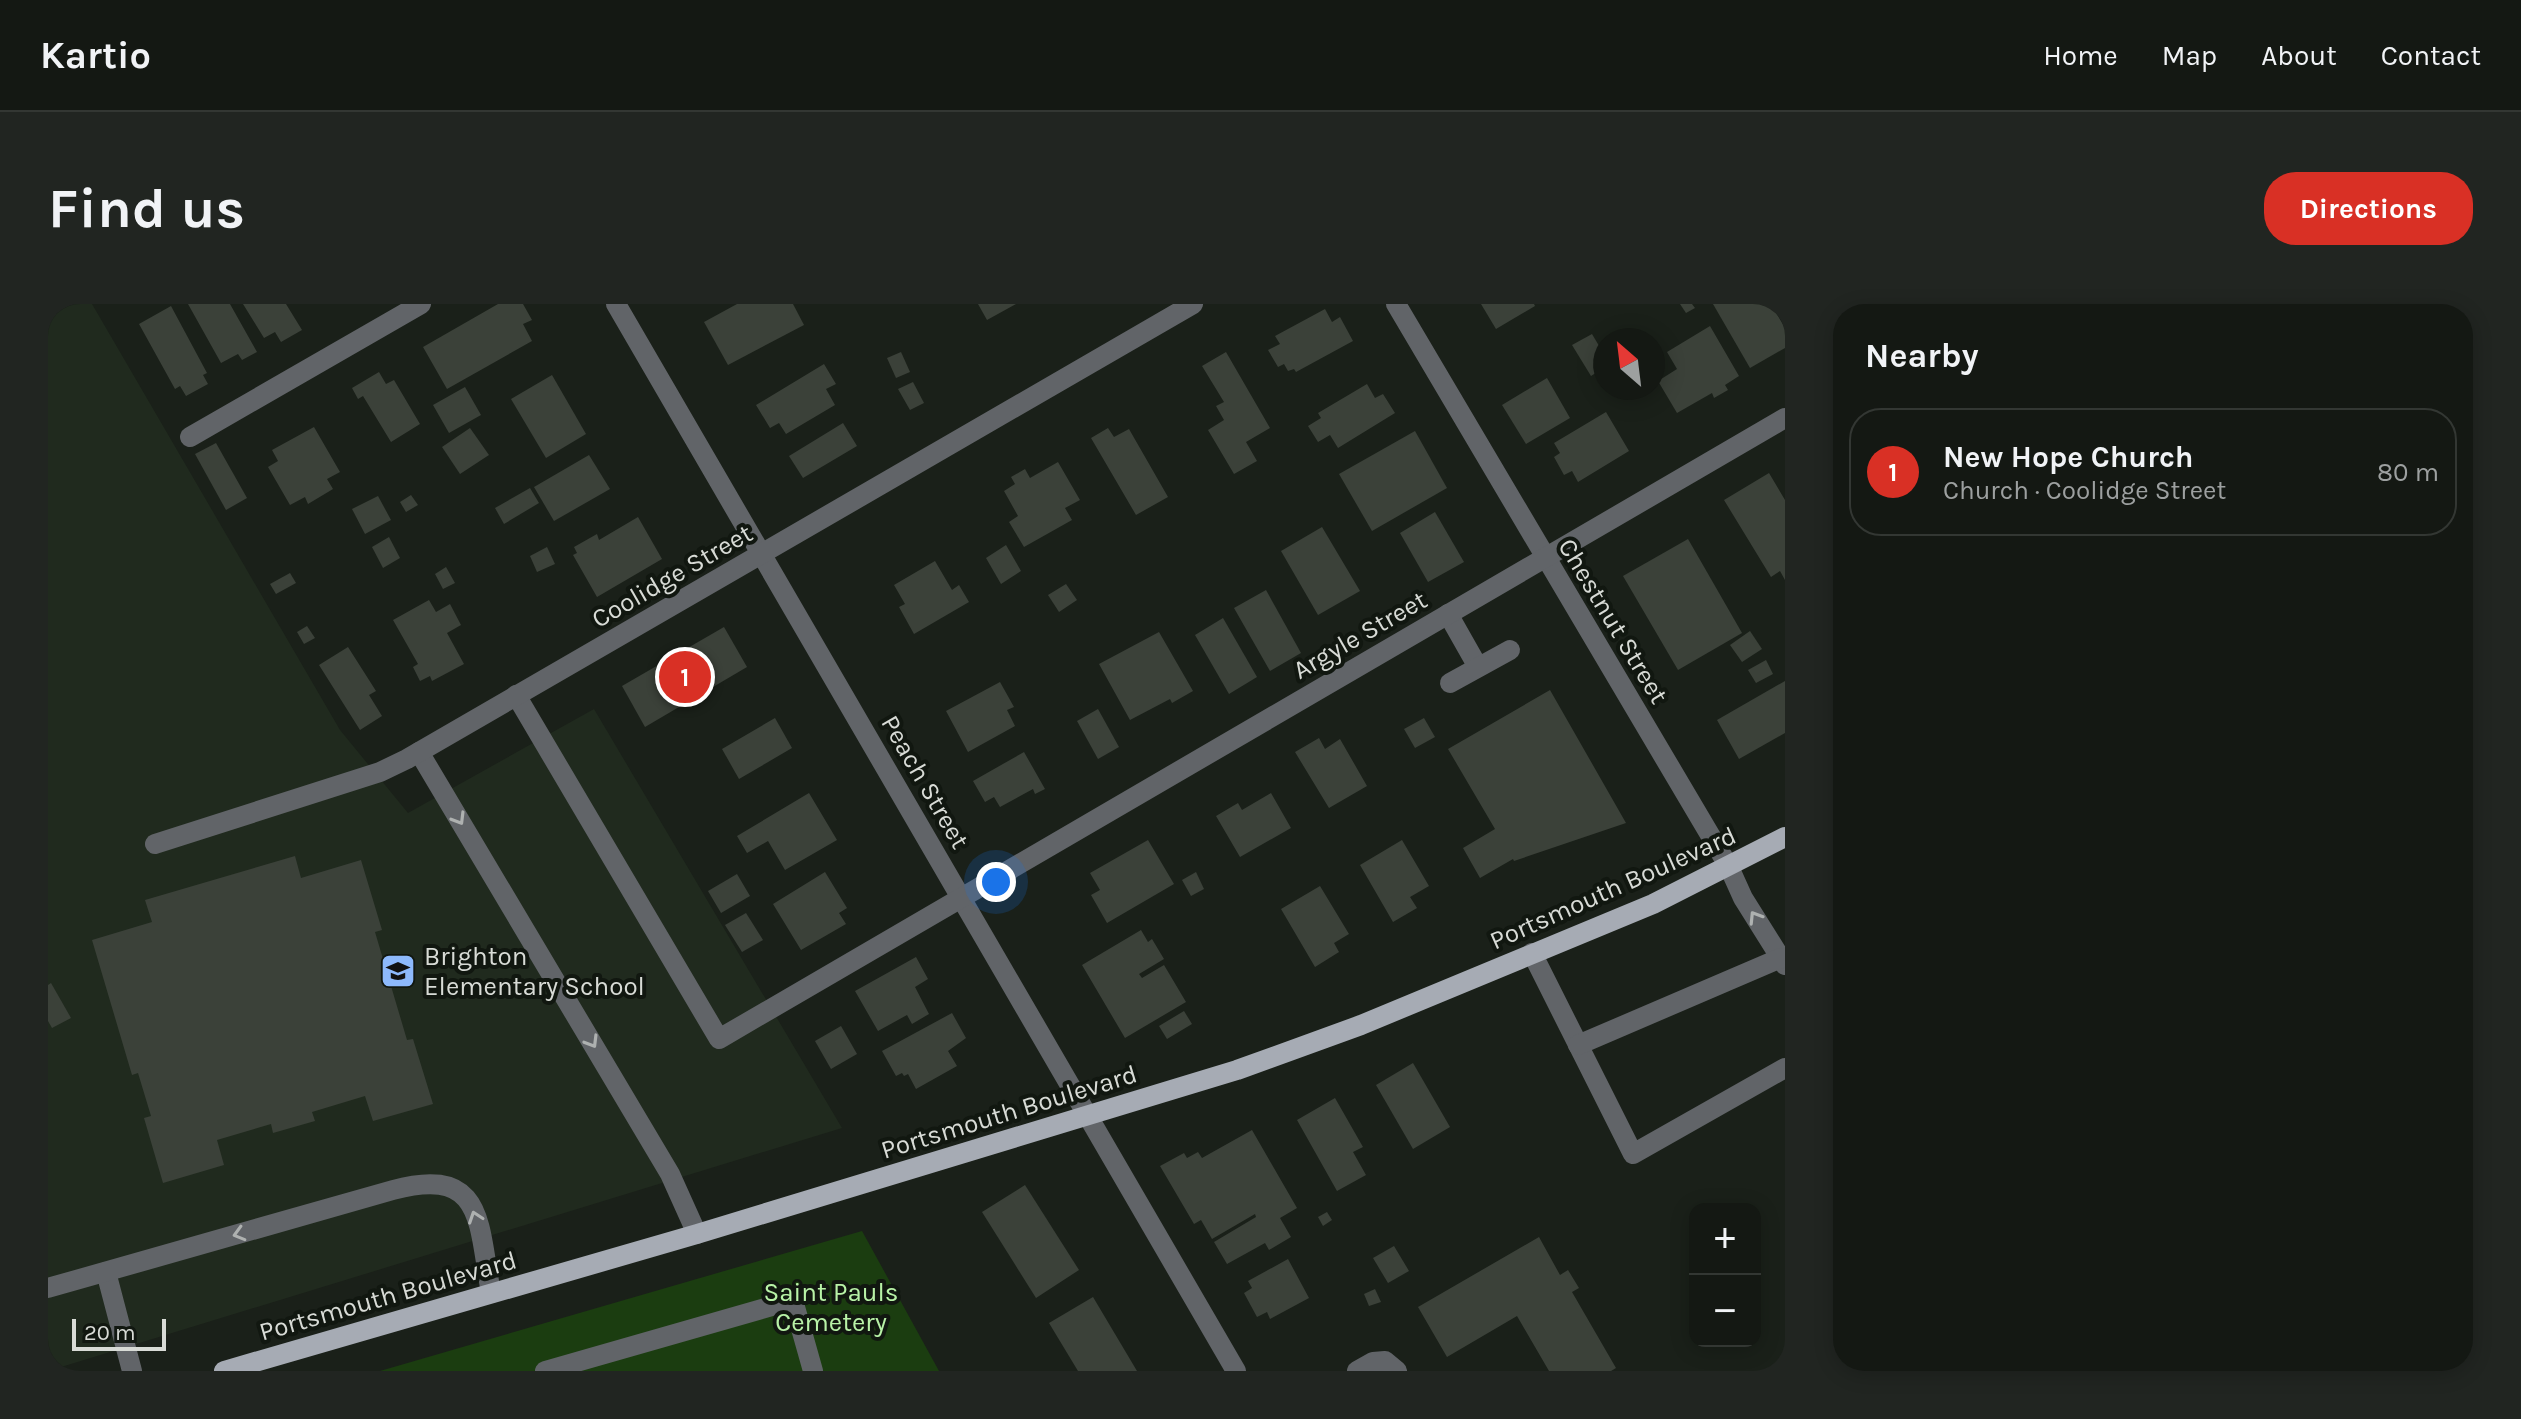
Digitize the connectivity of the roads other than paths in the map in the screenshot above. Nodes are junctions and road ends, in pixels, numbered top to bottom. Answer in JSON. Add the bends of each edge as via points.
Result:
{"nodes":[{"id":1,"x":421,"y":304,"type":"edge"},
{"id":2,"x":616,"y":304,"type":"edge"},
{"id":3,"x":1193,"y":304,"type":"edge"},
{"id":4,"x":1396,"y":304,"type":"edge"},
{"id":5,"x":1785,"y":418,"type":"edge"},
{"id":6,"x":190,"y":437,"type":"dead end"},
{"id":7,"x":761,"y":554,"type":"junction"},
{"id":8,"x":1546,"y":558,"type":"junction"},
{"id":9,"x":1448,"y":614,"type":"junction"},
{"id":10,"x":1510,"y":650,"type":"dead end"},
{"id":11,"x":1478,"y":667,"type":"junction"},
{"id":12,"x":1450,"y":683,"type":"dead end"},
{"id":13,"x":516,"y":695,"type":"junction"},
{"id":14,"x":419,"y":752,"type":"junction"},
{"id":15,"x":1785,"y":837,"type":"edge"},
{"id":16,"x":155,"y":844,"type":"dead end"},
{"id":17,"x":1729,"y":867,"type":"junction"},
{"id":18,"x":962,"y":897,"type":"junction"},
{"id":19,"x":1532,"y":953,"type":"junction"},
{"id":20,"x":1783,"y":961,"type":"edge"},
{"id":21,"x":1578,"y":1045,"type":"junction"},
{"id":22,"x":1785,"y":1068,"type":"edge"},
{"id":23,"x":1087,"y":1115,"type":"junction"},
{"id":24,"x":697,"y":1234,"type":"junction"},
{"id":25,"x":106,"y":1272,"type":"junction"},
{"id":26,"x":48,"y":1288,"type":"edge"},
{"id":27,"x":491,"y":1293,"type":"junction"},
{"id":28,"x":132,"y":1371,"type":"edge"},
{"id":29,"x":224,"y":1371,"type":"edge"},
{"id":30,"x":545,"y":1371,"type":"edge"},
{"id":31,"x":813,"y":1371,"type":"edge"},
{"id":32,"x":1236,"y":1371,"type":"edge"},
{"id":33,"x":1357,"y":1371,"type":"edge"},
{"id":34,"x":1397,"y":1371,"type":"edge"}],
"edges":[{"from":1,"to":6,"type":"street"},
{"from":2,"to":7,"type":"street","name":"Peach Street"},
{"from":3,"to":7,"type":"street","name":"Coolidge Street"},
{"from":4,"to":8,"type":"street","name":"Chestnut Street"},
{"from":5,"to":8,"type":"street","name":"Argyle Street"},
{"from":7,"to":13,"type":"street","name":"Coolidge Street"},
{"from":7,"to":18,"type":"street","name":"Peach Street"},
{"from":8,"to":9,"type":"street","name":"Argyle Street"},
{"from":8,"to":17,"type":"street","name":"Chestnut Street"},
{"from":9,"to":11,"type":"street"},
{"from":9,"to":18,"type":"street","name":"Argyle Street"},
{"from":10,"to":11,"type":"street"},
{"from":11,"to":12,"type":"street"},
{"from":13,"to":14,"type":"street","name":"Coolidge Street"},
{"from":13,"to":18,"type":"street","name":"Argyle Street","via":[[719,1039]]},
{"from":14,"to":16,"type":"street","name":"Coolidge Street","via":[[380,772]]},
{"from":14,"to":24,"type":"street","one_way":true,"via":[[670,1174]]},
{"from":15,"to":17,"type":"main road","name":"Portsmouth Boulevard"},
{"from":17,"to":19,"type":"main road","name":"Portsmouth Boulevard"},
{"from":20,"to":17,"type":"street","name":"Chestnut Street","one_way":true},
{"from":18,"to":23,"type":"street","name":"Peach Street"},
{"from":19,"to":21,"type":"street"},
{"from":19,"to":23,"type":"main road","name":"Portsmouth Boulevard","via":[[1237,1070]]},
{"from":20,"to":21,"type":"street"},
{"from":21,"to":22,"type":"street","via":[[1633,1154]]},
{"from":23,"to":24,"type":"main road","name":"Portsmouth Boulevard"},
{"from":23,"to":32,"type":"street","name":"Peach Street"},
{"from":24,"to":27,"type":"main road","name":"Portsmouth Boulevard"},
{"from":25,"to":26,"type":"street"},
{"from":27,"to":25,"type":"street","one_way":true,"via":[[479,1227],[467,1196],[434,1182]]},
{"from":25,"to":28,"type":"street"},
{"from":27,"to":29,"type":"main road","name":"Portsmouth Boulevard"},
{"from":30,"to":31,"type":"street","via":[[793,1300]]},
{"from":33,"to":34,"type":"street","via":[[1385,1361]]}]}
